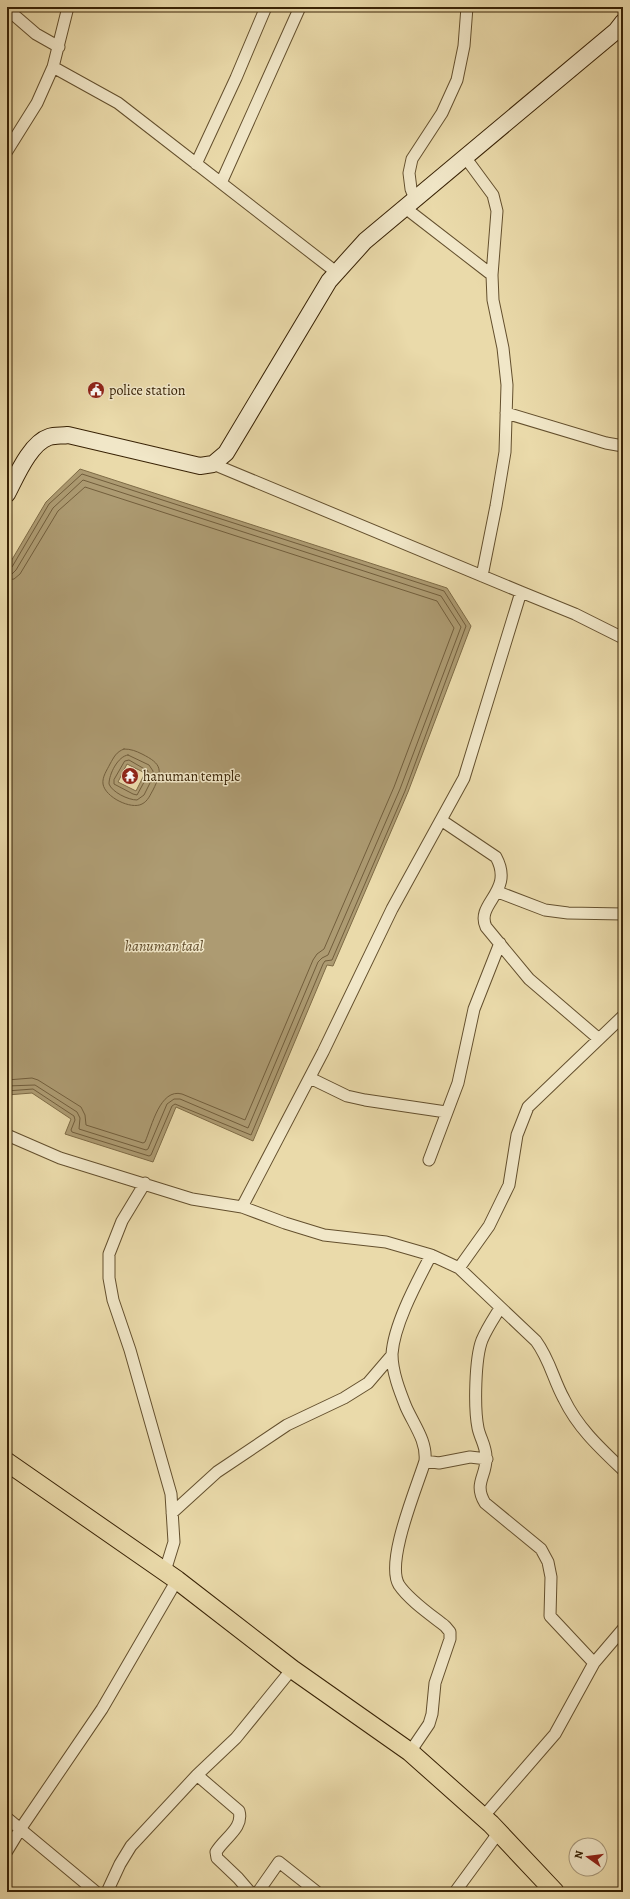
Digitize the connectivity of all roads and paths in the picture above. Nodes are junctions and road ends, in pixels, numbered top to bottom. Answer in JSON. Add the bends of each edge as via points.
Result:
{"nodes":[{"id":1,"x":68,"y":7,"type":"edge"},
{"id":2,"x":266,"y":7,"type":"edge"},
{"id":3,"x":300,"y":7,"type":"edge"},
{"id":4,"x":468,"y":7,"type":"edge"},
{"id":5,"x":7,"y":9,"type":"edge"},
{"id":6,"x":621,"y":29,"type":"edge"},
{"id":7,"x":58,"y":47,"type":"junction"},
{"id":8,"x":53,"y":67,"type":"junction"},
{"id":9,"x":7,"y":151,"type":"edge"},
{"id":10,"x":465,"y":157,"type":"junction"},
{"id":11,"x":196,"y":164,"type":"junction"},
{"id":12,"x":221,"y":183,"type":"junction"},
{"id":13,"x":408,"y":205,"type":"junction"},
{"id":14,"x":336,"y":272,"type":"junction"},
{"id":15,"x":492,"y":274,"type":"junction"},
{"id":16,"x":506,"y":413,"type":"junction"},
{"id":17,"x":623,"y":446,"type":"edge"},
{"id":18,"x":213,"y":464,"type":"junction"},
{"id":19,"x":7,"y":494,"type":"edge"},
{"id":20,"x":482,"y":576,"type":"junction"},
{"id":21,"x":521,"y":592,"type":"junction"},
{"id":22,"x":623,"y":638,"type":"edge"},
{"id":23,"x":441,"y":820,"type":"junction"},
{"id":24,"x":498,"y":892,"type":"junction"},
{"id":25,"x":623,"y":914,"type":"edge"},
{"id":26,"x":500,"y":943,"type":"junction"},
{"id":27,"x":623,"y":1016,"type":"edge"},
{"id":28,"x":599,"y":1039,"type":"junction"},
{"id":29,"x":310,"y":1078,"type":"junction"},
{"id":30,"x":446,"y":1112,"type":"junction"},
{"id":31,"x":7,"y":1135,"type":"edge"},
{"id":32,"x":429,"y":1160,"type":"dead end"},
{"id":33,"x":145,"y":1183,"type":"junction"},
{"id":34,"x":242,"y":1207,"type":"junction"},
{"id":35,"x":431,"y":1255,"type":"junction"},
{"id":36,"x":459,"y":1268,"type":"junction"},
{"id":37,"x":500,"y":1308,"type":"junction"},
{"id":38,"x":392,"y":1355,"type":"junction"},
{"id":39,"x":487,"y":1459,"type":"junction"},
{"id":40,"x":425,"y":1461,"type":"junction"},
{"id":41,"x":7,"y":1462,"type":"edge"},
{"id":42,"x":623,"y":1470,"type":"edge"},
{"id":43,"x":172,"y":1513,"type":"junction"},
{"id":44,"x":171,"y":1576,"type":"junction"},
{"id":45,"x":623,"y":1629,"type":"edge"},
{"id":46,"x":594,"y":1663,"type":"junction"},
{"id":47,"x":292,"y":1669,"type":"junction"},
{"id":48,"x":410,"y":1752,"type":"junction"},
{"id":49,"x":197,"y":1775,"type":"junction"},
{"id":50,"x":483,"y":1817,"type":"junction"},
{"id":51,"x":7,"y":1818,"type":"edge"},
{"id":52,"x":21,"y":1828,"type":"junction"},
{"id":53,"x":499,"y":1832,"type":"junction"},
{"id":54,"x":7,"y":1851,"type":"edge"},
{"id":55,"x":553,"y":1891,"type":"edge"},
{"id":56,"x":96,"y":1892,"type":"edge"},
{"id":57,"x":108,"y":1892,"type":"edge"},
{"id":58,"x":250,"y":1892,"type":"edge"},
{"id":59,"x":258,"y":1892,"type":"edge"},
{"id":60,"x":317,"y":1892,"type":"edge"},
{"id":61,"x":455,"y":1892,"type":"edge"}],
"edges":[{"from":1,"to":7,"type":"street"},
{"from":2,"to":11,"type":"street"},
{"from":3,"to":12,"type":"street"},
{"from":4,"to":13,"type":"street","via":[[457,80],[442,113],[412,159]]},
{"from":5,"to":7,"type":"street","via":[[36,34]]},
{"from":6,"to":10,"type":"street"},
{"from":7,"to":8,"type":"street"},
{"from":8,"to":9,"type":"street","via":[[37,103]]},
{"from":8,"to":11,"type":"street","via":[[118,103]]},
{"from":10,"to":13,"type":"street"},
{"from":10,"to":15,"type":"street","via":[[493,195],[497,212]]},
{"from":11,"to":12,"type":"street"},
{"from":12,"to":14,"type":"street"},
{"from":13,"to":14,"type":"street","via":[[365,241]]},
{"from":13,"to":15,"type":"street"},
{"from":14,"to":18,"type":"street","via":[[226,454]]},
{"from":15,"to":16,"type":"street","via":[[493,300],[503,348],[507,386]]},
{"from":16,"to":17,"type":"street"},
{"from":16,"to":20,"type":"street","via":[[505,452]]},
{"from":18,"to":19,"type":"street","via":[[200,466],[68,435],[48,437],[34,448]]},
{"from":18,"to":20,"type":"street"},
{"from":20,"to":21,"type":"street"},
{"from":21,"to":22,"type":"street"},
{"from":21,"to":23,"type":"street","via":[[464,778]]},
{"from":23,"to":24,"type":"street","via":[[496,857],[502,875]]},
{"from":23,"to":29,"type":"street","via":[[392,909]]},
{"from":24,"to":25,"type":"street","via":[[545,910]]},
{"from":24,"to":26,"type":"street","via":[[485,911],[483,920]]},
{"from":26,"to":28,"type":"street","via":[[529,979]]},
{"from":26,"to":30,"type":"street","via":[[474,1009],[458,1083]]},
{"from":27,"to":28,"type":"street"},
{"from":28,"to":36,"type":"street","via":[[528,1106],[517,1135],[509,1185],[489,1226]]},
{"from":29,"to":30,"type":"street","via":[[347,1096]]},
{"from":29,"to":34,"type":"street"},
{"from":30,"to":32,"type":"street"},
{"from":31,"to":33,"type":"street","via":[[60,1158]]},
{"from":33,"to":34,"type":"street","via":[[192,1199]]},
{"from":33,"to":43,"type":"street","via":[[122,1221],[110,1254],[109,1278],[113,1300],[162,1457],[171,1494]]},
{"from":34,"to":35,"type":"street","via":[[324,1235],[386,1242]]},
{"from":35,"to":36,"type":"street"},
{"from":35,"to":38,"type":"street","via":[[415,1285],[395,1338]]},
{"from":36,"to":37,"type":"street"},
{"from":37,"to":39,"type":"street","via":[[482,1341],[478,1362],[478,1429],[486,1446]]},
{"from":37,"to":42,"type":"street","via":[[536,1341],[545,1354],[573,1417],[590,1439]]},
{"from":38,"to":40,"type":"street","via":[[395,1376],[406,1407],[423,1441]]},
{"from":38,"to":43,"type":"street","via":[[368,1383],[344,1398],[287,1425],[217,1472]]},
{"from":39,"to":40,"type":"street","via":[[470,1457],[439,1463]]},
{"from":39,"to":46,"type":"street","via":[[480,1483],[480,1494],[485,1503],[541,1549],[548,1562],[551,1577],[550,1616]]},
{"from":40,"to":48,"type":"street","via":[[399,1539],[396,1572],[398,1584],[404,1592],[445,1626],[450,1632],[450,1639],[435,1683],[429,1724]]},
{"from":41,"to":44,"type":"main road"},
{"from":43,"to":44,"type":"street","via":[[174,1542]]},
{"from":44,"to":47,"type":"main road"},
{"from":44,"to":52,"type":"street","via":[[102,1709]]},
{"from":45,"to":46,"type":"street"},
{"from":46,"to":50,"type":"street","via":[[555,1734]]},
{"from":47,"to":48,"type":"main road"},
{"from":47,"to":49,"type":"street","via":[[236,1738]]},
{"from":48,"to":50,"type":"main road"},
{"from":49,"to":57,"type":"street","via":[[131,1846]]},
{"from":49,"to":58,"type":"street","via":[[239,1811],[239,1824],[216,1852],[217,1858]]},
{"from":50,"to":53,"type":"main road"},
{"from":51,"to":52,"type":"street"},
{"from":52,"to":54,"type":"street"},
{"from":52,"to":56,"type":"street"},
{"from":53,"to":55,"type":"main road"},
{"from":53,"to":61,"type":"street"},
{"from":59,"to":60,"type":"street","via":[[279,1862]]}]}
